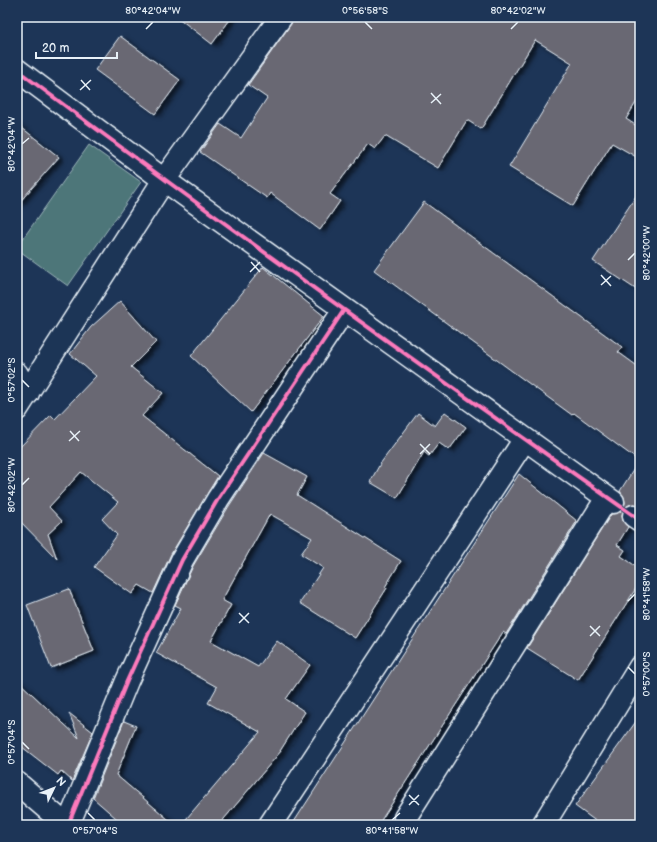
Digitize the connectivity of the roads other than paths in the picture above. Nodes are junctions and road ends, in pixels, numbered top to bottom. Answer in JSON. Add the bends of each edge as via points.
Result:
{"nodes":[{"id":1,"x":281,"y":17,"type":"edge"},
{"id":2,"x":17,"y":70,"type":"edge"},
{"id":3,"x":164,"y":180,"type":"junction"},
{"id":4,"x":344,"y":310,"type":"junction"},
{"id":5,"x":17,"y":374,"type":"edge"},
{"id":6,"x":22,"y":401,"type":"edge"},
{"id":7,"x":525,"y":439,"type":"junction"},
{"id":8,"x":640,"y":666,"type":"edge"},
{"id":9,"x":17,"y":783,"type":"edge"},
{"id":10,"x":405,"y":818,"type":"dead end"},
{"id":11,"x":67,"y":825,"type":"edge"},
{"id":12,"x":270,"y":825,"type":"edge"},
{"id":13,"x":543,"y":825,"type":"edge"}],
"edges":[{"from":1,"to":3,"type":"street"},
{"from":2,"to":3,"type":"street"},
{"from":3,"to":4,"type":"street"},
{"from":3,"to":6,"type":"street"},
{"from":4,"to":7,"type":"street"},
{"from":4,"to":11,"type":"street","via":[[218,498],[182,560],[130,674]]},
{"from":5,"to":6,"type":"street"},
{"from":7,"to":10,"type":"street","via":[[610,500]]},
{"from":7,"to":12,"type":"street"},
{"from":8,"to":13,"type":"street"},
{"from":9,"to":11,"type":"street"}]}
